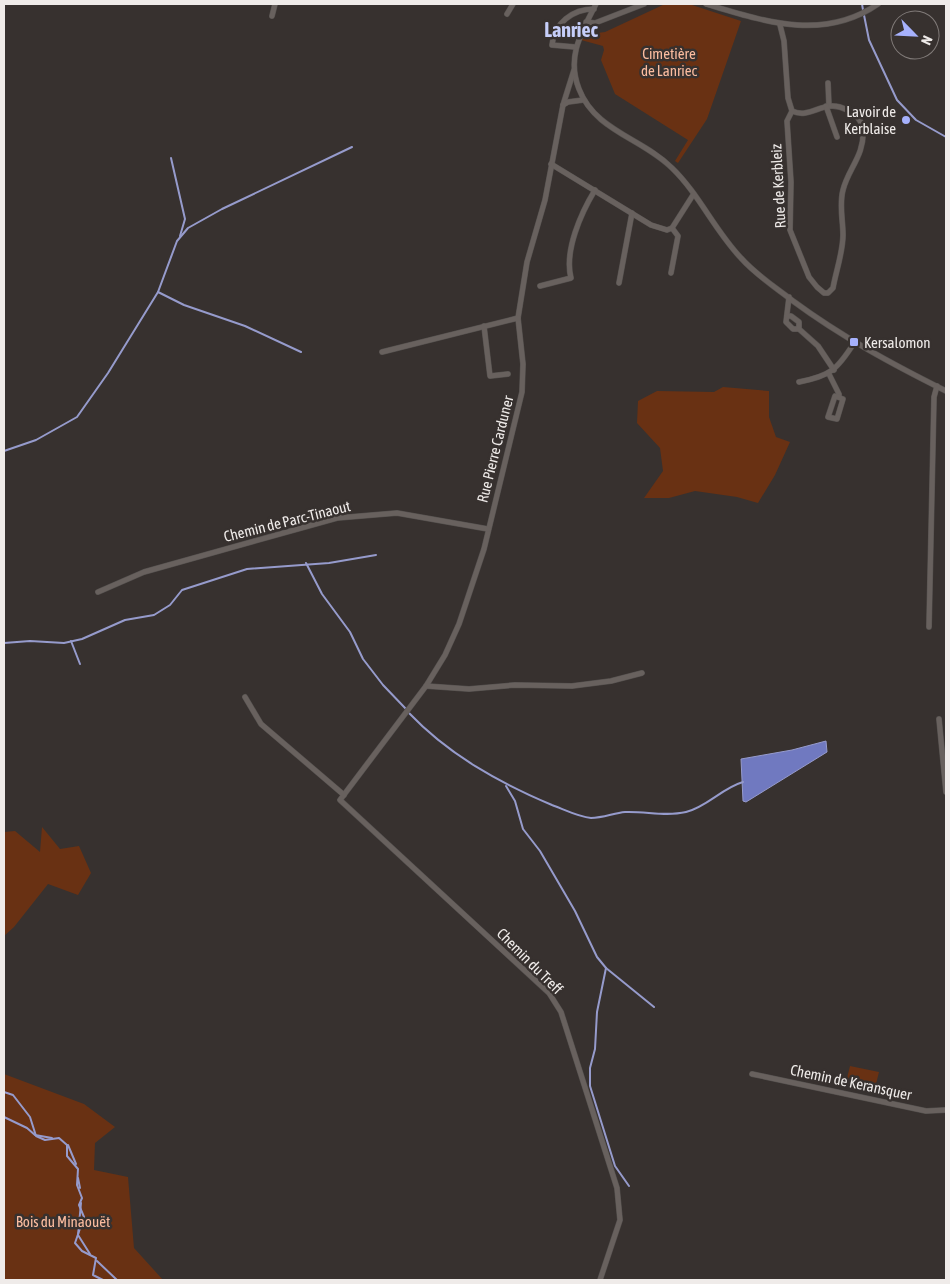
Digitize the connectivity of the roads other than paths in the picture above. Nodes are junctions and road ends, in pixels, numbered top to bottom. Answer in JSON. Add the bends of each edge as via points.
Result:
{"nodes":[{"id":1,"x":275,"y":4,"type":"edge"},
{"id":2,"x":513,"y":4,"type":"edge"},
{"id":3,"x":644,"y":4,"type":"edge"},
{"id":4,"x":706,"y":4,"type":"edge"},
{"id":5,"x":878,"y":4,"type":"edge"},
{"id":6,"x":595,"y":6,"type":"edge"},
{"id":7,"x":507,"y":14,"type":"dead end"},
{"id":8,"x":272,"y":16,"type":"dead end"},
{"id":9,"x":586,"y":22,"type":"junction"},
{"id":10,"x":780,"y":25,"type":"junction"},
{"id":11,"x":575,"y":47,"type":"junction"},
{"id":12,"x":574,"y":70,"type":"junction"},
{"id":13,"x":828,"y":83,"type":"dead end"},
{"id":14,"x":583,"y":100,"type":"junction"},
{"id":15,"x":563,"y":105,"type":"junction"},
{"id":16,"x":828,"y":106,"type":"junction"},
{"id":17,"x":792,"y":111,"type":"junction"},
{"id":18,"x":837,"y":137,"type":"dead end"},
{"id":19,"x":551,"y":164,"type":"junction"},
{"id":20,"x":595,"y":190,"type":"junction"},
{"id":21,"x":693,"y":195,"type":"junction"},
{"id":22,"x":632,"y":213,"type":"junction"},
{"id":23,"x":672,"y":228,"type":"junction"},
{"id":24,"x":671,"y":273,"type":"dead end"},
{"id":25,"x":619,"y":283,"type":"dead end"},
{"id":26,"x":540,"y":286,"type":"dead end"},
{"id":27,"x":789,"y":297,"type":"junction"},
{"id":28,"x":518,"y":318,"type":"junction"},
{"id":29,"x":484,"y":326,"type":"junction"},
{"id":30,"x":854,"y":343,"type":"junction"},
{"id":31,"x":382,"y":352,"type":"dead end"},
{"id":32,"x":834,"y":370,"type":"junction"},
{"id":33,"x":508,"y":374,"type":"dead end"},
{"id":34,"x":828,"y":374,"type":"junction"},
{"id":35,"x":799,"y":382,"type":"dead end"},
{"id":36,"x":937,"y":386,"type":"junction"},
{"id":37,"x":946,"y":391,"type":"edge"},
{"id":38,"x":839,"y":397,"type":"dead end"},
{"id":39,"x":488,"y":529,"type":"junction"},
{"id":40,"x":98,"y":592,"type":"dead end"},
{"id":41,"x":929,"y":627,"type":"dead end"},
{"id":42,"x":642,"y":673,"type":"dead end"},
{"id":43,"x":426,"y":686,"type":"junction"},
{"id":44,"x":244,"y":697,"type":"dead end"},
{"id":45,"x":939,"y":719,"type":"dead end"},
{"id":46,"x":946,"y":792,"type":"edge"},
{"id":47,"x":342,"y":798,"type":"junction"},
{"id":48,"x":752,"y":1074,"type":"dead end"},
{"id":49,"x":946,"y":1110,"type":"edge"},
{"id":50,"x":600,"y":1280,"type":"edge"}],
"edges":[{"from":1,"to":8,"type":"street"},
{"from":2,"to":7,"type":"street"},
{"from":3,"to":9,"type":"street","via":[[595,22]]},
{"from":4,"to":10,"type":"street"},
{"from":5,"to":10,"type":"street","via":[[855,16],[831,22]]},
{"from":6,"to":9,"type":"street"},
{"from":6,"to":11,"type":"street","via":[[566,18],[555,33],[552,45]]},
{"from":9,"to":11,"type":"street"},
{"from":10,"to":17,"type":"street","name":"Rue de Kerbleiz"},
{"from":11,"to":12,"type":"street"},
{"from":12,"to":14,"type":"street"},
{"from":12,"to":15,"type":"street","name":"Rue Pierre Carduner"},
{"from":13,"to":16,"type":"street"},
{"from":14,"to":15,"type":"street"},
{"from":14,"to":21,"type":"street","via":[[602,121],[673,168]]},
{"from":15,"to":19,"type":"street","name":"Rue Pierre Carduner"},
{"from":16,"to":17,"type":"street","via":[[807,114]]},
{"from":16,"to":17,"type":"street","name":"Rue de Kerbleiz","via":[[845,109],[859,118],[863,136],[857,162],[843,188],[843,237],[833,288],[828,293],[817,288],[809,277],[790,230],[792,182],[787,121]]},
{"from":16,"to":18,"type":"street"},
{"from":19,"to":20,"type":"street"},
{"from":19,"to":28,"type":"street","name":"Rue Pierre Carduner","via":[[545,200],[527,262]]},
{"from":20,"to":22,"type":"street"},
{"from":20,"to":26,"type":"street","via":[[578,222],[569,269],[571,278]]},
{"from":21,"to":23,"type":"street"},
{"from":21,"to":27,"type":"street","via":[[755,273]]},
{"from":22,"to":23,"type":"street","via":[[658,228]]},
{"from":22,"to":25,"type":"street"},
{"from":23,"to":24,"type":"street","via":[[678,236]]},
{"from":27,"to":30,"type":"street"},
{"from":27,"to":32,"type":"street","via":[[787,316],[799,322],[799,329],[818,346]]},
{"from":28,"to":29,"type":"street"},
{"from":28,"to":39,"type":"street","name":"Rue Pierre Carduner","via":[[523,364],[522,392]]},
{"from":29,"to":31,"type":"street"},
{"from":29,"to":33,"type":"street","via":[[490,376]]},
{"from":30,"to":32,"type":"street"},
{"from":30,"to":36,"type":"street"},
{"from":32,"to":34,"type":"street"},
{"from":34,"to":35,"type":"street"},
{"from":34,"to":38,"type":"street"},
{"from":36,"to":37,"type":"street"},
{"from":36,"to":41,"type":"street","via":[[934,397]]},
{"from":39,"to":40,"type":"street","name":"Chemin de Parc-Tinaout","via":[[398,513],[337,518],[144,572]]},
{"from":39,"to":43,"type":"street","name":"Rue Pierre Carduner","via":[[459,624]]},
{"from":42,"to":43,"type":"street","via":[[572,686]]},
{"from":43,"to":47,"type":"street","name":"Rue Pierre Carduner"},
{"from":44,"to":47,"type":"street","name":"Chemin du Treff","via":[[260,724]]},
{"from":45,"to":46,"type":"street"},
{"from":47,"to":50,"type":"street","name":"Chemin du Treff","via":[[549,994],[561,1012],[618,1188],[620,1220]]},
{"from":48,"to":49,"type":"street","name":"Chemin de Keransquer","via":[[926,1111]]}]}
